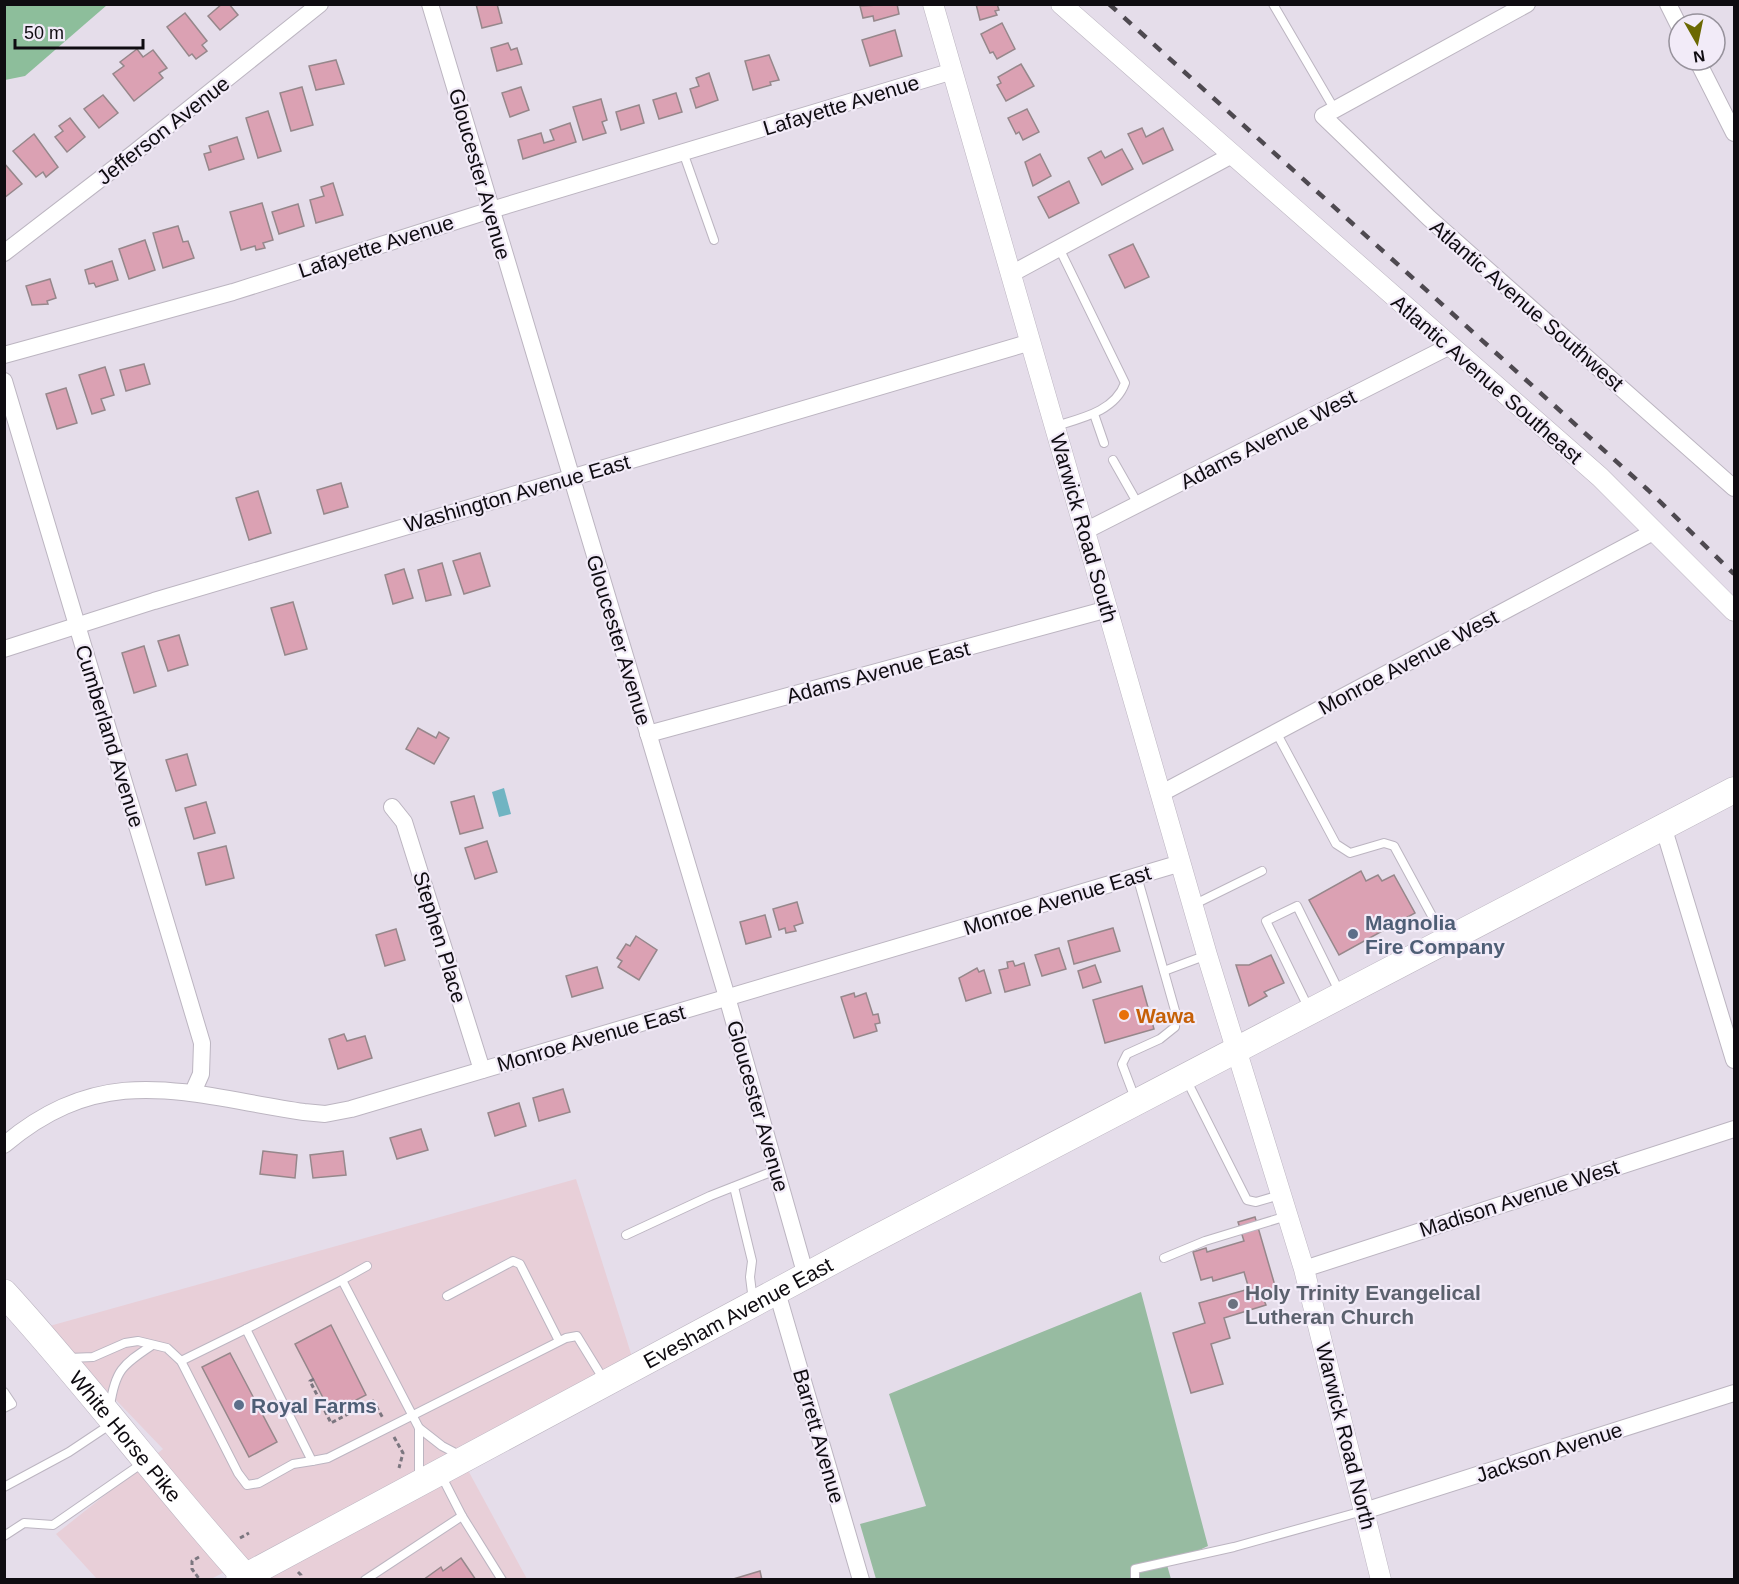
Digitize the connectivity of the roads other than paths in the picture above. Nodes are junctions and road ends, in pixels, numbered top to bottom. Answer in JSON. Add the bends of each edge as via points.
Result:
{"nodes":[{"id":1,"x":320,"y":4,"type":"edge"},
{"id":2,"x":430,"y":4,"type":"edge"},
{"id":3,"x":933,"y":4,"type":"edge"},
{"id":4,"x":1061,"y":4,"type":"edge"},
{"id":5,"x":1273,"y":4,"type":"edge"},
{"id":6,"x":1527,"y":4,"type":"edge"},
{"id":7,"x":953,"y":71,"type":"junction"},
{"id":8,"x":1703,"y":72,"type":"edge"},
{"id":9,"x":1329,"y":113,"type":"junction"},
{"id":10,"x":1734,"y":133,"type":"edge"},
{"id":11,"x":683,"y":152,"type":"junction"},
{"id":12,"x":1232,"y":155,"type":"junction"},
{"id":13,"x":490,"y":210,"type":"junction"},
{"id":14,"x":714,"y":240,"type":"dead end"},
{"id":15,"x":1059,"y":248,"type":"junction"},
{"id":16,"x":4,"y":253,"type":"edge"},
{"id":17,"x":1011,"y":274,"type":"junction"},
{"id":18,"x":1031,"y":342,"type":"junction"},
{"id":19,"x":1450,"y":346,"type":"junction"},
{"id":20,"x":4,"y":355,"type":"edge"},
{"id":21,"x":4,"y":381,"type":"edge"},
{"id":22,"x":1094,"y":414,"type":"junction"},
{"id":23,"x":1055,"y":426,"type":"junction"},
{"id":24,"x":1104,"y":443,"type":"dead end"},
{"id":25,"x":1113,"y":460,"type":"dead end"},
{"id":26,"x":570,"y":478,"type":"junction"},
{"id":27,"x":1734,"y":488,"type":"edge"},
{"id":28,"x":1138,"y":504,"type":"junction"},
{"id":29,"x":1085,"y":531,"type":"junction"},
{"id":30,"x":1655,"y":531,"type":"junction"},
{"id":31,"x":1108,"y":609,"type":"junction"},
{"id":32,"x":1734,"y":611,"type":"edge"},
{"id":33,"x":78,"y":627,"type":"junction"},
{"id":34,"x":4,"y":649,"type":"edge"},
{"id":35,"x":1276,"y":732,"type":"junction"},
{"id":36,"x":648,"y":734,"type":"junction"},
{"id":37,"x":1734,"y":790,"type":"edge"},
{"id":38,"x":1160,"y":794,"type":"junction"},
{"id":39,"x":392,"y":807,"type":"dead end"},
{"id":40,"x":1663,"y":826,"type":"junction"},
{"id":41,"x":1181,"y":863,"type":"junction"},
{"id":42,"x":1262,"y":872,"type":"dead end"},
{"id":43,"x":1137,"y":876,"type":"junction"},
{"id":44,"x":1193,"y":905,"type":"junction"},
{"id":45,"x":1446,"y":941,"type":"junction"},
{"id":46,"x":1207,"y":955,"type":"junction"},
{"id":47,"x":1164,"y":971,"type":"junction"},
{"id":48,"x":727,"y":997,"type":"junction"},
{"id":49,"x":1341,"y":997,"type":"junction"},
{"id":50,"x":1311,"y":1012,"type":"junction"},
{"id":51,"x":1237,"y":1052,"type":"junction"},
{"id":52,"x":1734,"y":1060,"type":"edge"},
{"id":53,"x":482,"y":1070,"type":"junction"},
{"id":54,"x":1186,"y":1078,"type":"junction"},
{"id":55,"x":193,"y":1092,"type":"junction"},
{"id":56,"x":1137,"y":1104,"type":"junction"},
{"id":57,"x":1734,"y":1129,"type":"edge"},
{"id":58,"x":4,"y":1145,"type":"edge"},
{"id":59,"x":776,"y":1170,"type":"junction"},
{"id":60,"x":734,"y":1186,"type":"junction"},
{"id":61,"x":1281,"y":1194,"type":"junction"},
{"id":62,"x":1287,"y":1216,"type":"junction"},
{"id":63,"x":626,"y":1235,"type":"dead end"},
{"id":64,"x":1164,"y":1258,"type":"dead end"},
{"id":65,"x":367,"y":1266,"type":"dead end"},
{"id":66,"x":1304,"y":1269,"type":"junction"},
{"id":67,"x":806,"y":1276,"type":"junction"},
{"id":68,"x":342,"y":1280,"type":"junction"},
{"id":69,"x":777,"y":1292,"type":"junction"},
{"id":70,"x":4,"y":1293,"type":"edge"},
{"id":71,"x":447,"y":1296,"type":"dead end"},
{"id":72,"x":754,"y":1304,"type":"junction"},
{"id":73,"x":246,"y":1329,"type":"junction"},
{"id":74,"x":559,"y":1341,"type":"junction"},
{"id":75,"x":151,"y":1346,"type":"junction"},
{"id":76,"x":64,"y":1358,"type":"junction"},
{"id":77,"x":181,"y":1360,"type":"junction"},
{"id":78,"x":606,"y":1383,"type":"junction"},
{"id":79,"x":4,"y":1392,"type":"edge"},
{"id":80,"x":1734,"y":1394,"type":"edge"},
{"id":81,"x":4,"y":1408,"type":"edge"},
{"id":82,"x":412,"y":1413,"type":"junction"},
{"id":83,"x":111,"y":1418,"type":"junction"},
{"id":84,"x":419,"y":1428,"type":"junction"},
{"id":85,"x":466,"y":1458,"type":"junction"},
{"id":86,"x":146,"y":1460,"type":"junction"},
{"id":87,"x":312,"y":1461,"type":"junction"},
{"id":88,"x":429,"y":1478,"type":"junction"},
{"id":89,"x":4,"y":1487,"type":"edge"},
{"id":90,"x":1364,"y":1511,"type":"junction"},
{"id":91,"x":462,"y":1516,"type":"junction"},
{"id":92,"x":4,"y":1536,"type":"edge"},
{"id":93,"x":244,"y":1578,"type":"edge"},
{"id":94,"x":365,"y":1580,"type":"edge"},
{"id":95,"x":502,"y":1580,"type":"edge"},
{"id":96,"x":861,"y":1580,"type":"edge"},
{"id":97,"x":1135,"y":1580,"type":"edge"},
{"id":98,"x":1381,"y":1580,"type":"edge"}],
"edges":[{"from":1,"to":16,"type":"street","name":"Jefferson Avenue"},
{"from":2,"to":13,"type":"street","name":"Gloucester Avenue"},
{"from":3,"to":7,"type":"street","name":"Warwick Road South"},
{"from":4,"to":12,"type":"street","name":"Atlantic Avenue Southeast"},
{"from":5,"to":9,"type":"lane"},
{"from":6,"to":9,"type":"street"},
{"from":7,"to":11,"type":"street","name":"Lafayette Avenue"},
{"from":7,"to":17,"type":"street","name":"Warwick Road South"},
{"from":8,"to":10,"type":"street"},
{"from":9,"to":27,"type":"street","name":"Atlantic Avenue Southwest","via":[[1429,219]]},
{"from":11,"to":13,"type":"street","name":"Lafayette Avenue"},
{"from":11,"to":14,"type":"lane"},
{"from":12,"to":15,"type":"street"},
{"from":12,"to":19,"type":"street","name":"Atlantic Avenue Southeast"},
{"from":13,"to":20,"type":"street","name":"Lafayette Avenue","via":[[233,292]]},
{"from":13,"to":26,"type":"street","name":"Gloucester Avenue"},
{"from":15,"to":17,"type":"street"},
{"from":15,"to":22,"type":"lane","via":[[1125,383],[1120,396]]},
{"from":17,"to":18,"type":"street","name":"Warwick Road South"},
{"from":18,"to":23,"type":"street","name":"Warwick Road South"},
{"from":18,"to":26,"type":"street","name":"Washington Avenue East"},
{"from":19,"to":28,"type":"street","name":"Adams Avenue West"},
{"from":19,"to":30,"type":"street","name":"Atlantic Avenue Southeast","via":[[1600,477]]},
{"from":21,"to":33,"type":"street","name":"Cumberland Avenue"},
{"from":22,"to":23,"type":"lane"},
{"from":22,"to":24,"type":"lane"},
{"from":23,"to":29,"type":"street","name":"Warwick Road South"},
{"from":25,"to":28,"type":"lane"},
{"from":26,"to":33,"type":"street","name":"Washington Avenue East"},
{"from":26,"to":36,"type":"street","name":"Gloucester Avenue"},
{"from":28,"to":29,"type":"street","name":"Adams Avenue West"},
{"from":29,"to":31,"type":"street","name":"Warwick Road South"},
{"from":30,"to":32,"type":"street","name":"Atlantic Avenue Southeast"},
{"from":30,"to":35,"type":"street","name":"Monroe Avenue West"},
{"from":31,"to":36,"type":"street","name":"Adams Avenue East"},
{"from":31,"to":38,"type":"street","name":"Warwick Road South"},
{"from":33,"to":34,"type":"street","name":"Washington Avenue East"},
{"from":33,"to":55,"type":"street","name":"Cumberland Avenue","via":[[202,1043],[201,1074]]},
{"from":35,"to":38,"type":"street","name":"Monroe Avenue West"},
{"from":35,"to":45,"type":"lane","via":[[1336,844],[1350,853],[1384,843],[1394,846]]},
{"from":36,"to":48,"type":"street","name":"Gloucester Avenue"},
{"from":37,"to":40,"type":"main road","name":"Evesham Avenue East"},
{"from":38,"to":41,"type":"street","name":"Warwick Road South"},
{"from":39,"to":53,"type":"street","name":"Stephen Place","via":[[404,822]]},
{"from":40,"to":45,"type":"main road","name":"Evesham Avenue East"},
{"from":40,"to":52,"type":"street"},
{"from":41,"to":43,"type":"street","name":"Monroe Avenue East"},
{"from":41,"to":44,"type":"street","name":"Warwick Road South"},
{"from":42,"to":44,"type":"lane"},
{"from":43,"to":47,"type":"lane"},
{"from":43,"to":48,"type":"street","name":"Monroe Avenue East"},
{"from":44,"to":46,"type":"street","name":"Warwick Road South"},
{"from":45,"to":49,"type":"main road","name":"Evesham Avenue East"},
{"from":46,"to":47,"type":"lane"},
{"from":46,"to":51,"type":"street","name":"Warwick Road South"},
{"from":47,"to":56,"type":"lane","via":[[1176,1014],[1175,1027],[1160,1039],[1127,1053],[1122,1064]]},
{"from":48,"to":53,"type":"street","name":"Monroe Avenue East"},
{"from":48,"to":59,"type":"street","name":"Gloucester Avenue"},
{"from":49,"to":50,"type":"main road","name":"Evesham Avenue East"},
{"from":49,"to":50,"type":"lane","via":[[1297,906],[1266,921]]},
{"from":50,"to":51,"type":"main road","name":"Evesham Avenue East"},
{"from":51,"to":54,"type":"main road","name":"Evesham Avenue East"},
{"from":51,"to":61,"type":"street","name":"Warwick Road North"},
{"from":53,"to":55,"type":"street","name":"Monroe Avenue East","via":[[325,1114],[233,1102]]},
{"from":54,"to":56,"type":"main road","name":"Evesham Avenue East"},
{"from":54,"to":61,"type":"lane","via":[[1247,1200],[1256,1202]]},
{"from":55,"to":58,"type":"street","name":"Monroe Avenue East","via":[[160,1088],[116,1090],[76,1100],[31,1122]]},
{"from":56,"to":67,"type":"main road","name":"Evesham Avenue East"},
{"from":57,"to":66,"type":"street","name":"Madison Avenue West"},
{"from":59,"to":60,"type":"lane"},
{"from":59,"to":67,"type":"street","name":"Gloucester Avenue"},
{"from":60,"to":63,"type":"lane"},
{"from":60,"to":72,"type":"lane","via":[[752,1261]]},
{"from":61,"to":62,"type":"street","name":"Warwick Road North"},
{"from":62,"to":64,"type":"lane"},
{"from":62,"to":66,"type":"street","name":"Warwick Road North"},
{"from":65,"to":68,"type":"lane"},
{"from":66,"to":90,"type":"street","name":"Warwick Road North"},
{"from":67,"to":69,"type":"main road","name":"Evesham Avenue East"},
{"from":68,"to":73,"type":"lane"},
{"from":68,"to":82,"type":"lane"},
{"from":69,"to":72,"type":"main road","name":"Evesham Avenue East"},
{"from":69,"to":96,"type":"street","name":"Barrett Avenue"},
{"from":70,"to":76,"type":"highway","name":"White Horse Pike"},
{"from":71,"to":74,"type":"lane","via":[[513,1261],[520,1264]]},
{"from":72,"to":78,"type":"main road","name":"Evesham Avenue East"},
{"from":73,"to":77,"type":"lane"},
{"from":73,"to":87,"type":"lane"},
{"from":74,"to":78,"type":"lane","via":[[577,1336]]},
{"from":74,"to":82,"type":"lane"},
{"from":75,"to":76,"type":"lane","via":[[138,1341],[93,1357]]},
{"from":75,"to":77,"type":"lane","via":[[167,1348]]},
{"from":75,"to":83,"type":"lane","via":[[122,1367],[113,1381]]},
{"from":76,"to":83,"type":"highway","name":"White Horse Pike"},
{"from":77,"to":87,"type":"lane","via":[[247,1485],[259,1483],[292,1464]]},
{"from":78,"to":85,"type":"main road","name":"Evesham Avenue East"},
{"from":79,"to":81,"type":"lane","via":[[12,1404]]},
{"from":80,"to":90,"type":"street","name":"Jackson Avenue"},
{"from":82,"to":84,"type":"lane"},
{"from":82,"to":87,"type":"lane","via":[[328,1458]]},
{"from":83,"to":86,"type":"highway","name":"White Horse Pike"},
{"from":83,"to":89,"type":"lane","via":[[69,1452]]},
{"from":84,"to":85,"type":"lane"},
{"from":84,"to":88,"type":"lane"},
{"from":85,"to":88,"type":"main road","name":"Evesham Avenue East"},
{"from":86,"to":92,"type":"lane","via":[[52,1525],[24,1523]]},
{"from":86,"to":93,"type":"highway","name":"White Horse Pike"},
{"from":88,"to":91,"type":"lane"},
{"from":88,"to":93,"type":"main road","name":"Evesham Avenue East"},
{"from":90,"to":97,"type":"lane","via":[[1135,1569]]},
{"from":90,"to":98,"type":"street","name":"Warwick Road North"},
{"from":91,"to":94,"type":"lane"},
{"from":91,"to":95,"type":"lane"}]}
